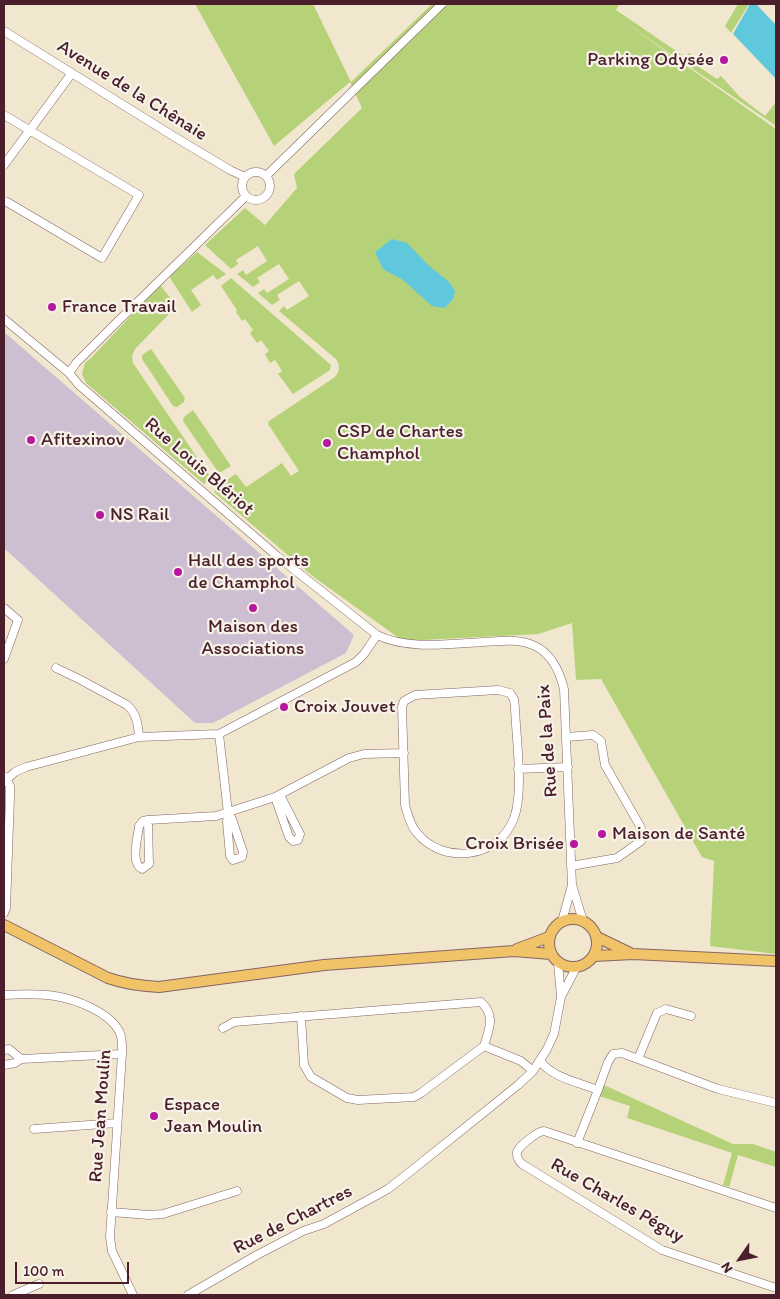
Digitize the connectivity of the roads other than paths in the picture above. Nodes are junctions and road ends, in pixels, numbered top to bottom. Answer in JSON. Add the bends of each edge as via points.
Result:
{"nodes":[{"id":1,"x":442,"y":4,"type":"edge"},
{"id":2,"x":4,"y":31,"type":"edge"},
{"id":3,"x":72,"y":73,"type":"junction"},
{"id":4,"x":4,"y":115,"type":"edge"},
{"id":5,"x":29,"y":131,"type":"junction"},
{"id":6,"x":4,"y":165,"type":"edge"},
{"id":7,"x":266,"y":176,"type":"junction"},
{"id":8,"x":245,"y":177,"type":"junction"},
{"id":9,"x":246,"y":196,"type":"junction"},
{"id":10,"x":5,"y":202,"type":"edge"},
{"id":11,"x":4,"y":319,"type":"edge"},
{"id":12,"x":69,"y":373,"type":"junction"},
{"id":13,"x":4,"y":608,"type":"edge"},
{"id":14,"x":377,"y":636,"type":"junction"},
{"id":15,"x":4,"y":659,"type":"edge"},
{"id":16,"x":56,"y":668,"type":"dead end"},
{"id":17,"x":219,"y":734,"type":"junction"},
{"id":18,"x":139,"y":737,"type":"junction"},
{"id":19,"x":566,"y":737,"type":"junction"},
{"id":20,"x":404,"y":754,"type":"junction"},
{"id":21,"x":568,"y":766,"type":"junction"},
{"id":22,"x":518,"y":769,"type":"junction"},
{"id":23,"x":5,"y":778,"type":"edge"},
{"id":24,"x":277,"y":796,"type":"junction"},
{"id":25,"x":228,"y":813,"type":"junction"},
{"id":26,"x":148,"y":820,"type":"junction"},
{"id":27,"x":571,"y":866,"type":"junction"},
{"id":28,"x":572,"y":885,"type":"junction"},
{"id":29,"x":4,"y":914,"type":"edge"},
{"id":30,"x":562,"y":921,"type":"junction"},
{"id":31,"x":583,"y":921,"type":"junction"},
{"id":32,"x":4,"y":925,"type":"edge"},
{"id":33,"x":549,"y":937,"type":"junction"},
{"id":34,"x":597,"y":937,"type":"junction"},
{"id":35,"x":514,"y":951,"type":"junction"},
{"id":36,"x":551,"y":954,"type":"junction"},
{"id":37,"x":633,"y":954,"type":"junction"},
{"id":38,"x":594,"y":956,"type":"junction"},
{"id":39,"x":776,"y":961,"type":"edge"},
{"id":40,"x":558,"y":963,"type":"junction"},
{"id":41,"x":576,"y":968,"type":"junction"},
{"id":42,"x":4,"y":995,"type":"edge"},
{"id":43,"x":561,"y":997,"type":"junction"},
{"id":44,"x":300,"y":1016,"type":"junction"},
{"id":45,"x":691,"y":1016,"type":"dead end"},
{"id":46,"x":223,"y":1028,"type":"dead end"},
{"id":47,"x":484,"y":1046,"type":"junction"},
{"id":48,"x":4,"y":1050,"type":"edge"},
{"id":49,"x":122,"y":1054,"type":"junction"},
{"id":50,"x":21,"y":1059,"type":"junction"},
{"id":51,"x":638,"y":1059,"type":"junction"},
{"id":52,"x":540,"y":1061,"type":"junction"},
{"id":53,"x":4,"y":1065,"type":"edge"},
{"id":54,"x":533,"y":1071,"type":"junction"},
{"id":55,"x":598,"y":1090,"type":"junction"},
{"id":56,"x":776,"y":1103,"type":"edge"},
{"id":57,"x":117,"y":1123,"type":"junction"},
{"id":58,"x":34,"y":1129,"type":"dead end"},
{"id":59,"x":577,"y":1143,"type":"junction"},
{"id":60,"x":237,"y":1191,"type":"dead end"},
{"id":61,"x":776,"y":1208,"type":"edge"},
{"id":62,"x":111,"y":1212,"type":"junction"},
{"id":63,"x":39,"y":1284,"type":"dead end"},
{"id":64,"x":776,"y":1288,"type":"edge"},
{"id":65,"x":13,"y":1295,"type":"edge"},
{"id":66,"x":133,"y":1295,"type":"edge"},
{"id":67,"x":188,"y":1295,"type":"edge"}],
"edges":[{"from":1,"to":7,"type":"street"},
{"from":2,"to":3,"type":"street","name":"Avenue de la Chênaie"},
{"from":3,"to":5,"type":"street"},
{"from":3,"to":8,"type":"street","name":"Avenue de la Chênaie"},
{"from":4,"to":5,"type":"street"},
{"from":5,"to":6,"type":"street"},
{"from":5,"to":10,"type":"street","via":[[139,195],[102,258]]},
{"from":7,"to":8,"type":"street","via":[[258,172]]},
{"from":7,"to":9,"type":"street","via":[[271,187],[267,196],[257,201]]},
{"from":8,"to":9,"type":"street","via":[[242,188]]},
{"from":9,"to":12,"type":"street"},
{"from":11,"to":12,"type":"street","name":"Rue Louis Blériot"},
{"from":12,"to":14,"type":"street","name":"Rue Louis Blériot","via":[[265,546]]},
{"from":13,"to":15,"type":"street","via":[[18,620]]},
{"from":14,"to":17,"type":"street","via":[[356,662]]},
{"from":14,"to":19,"type":"street","name":"Rue de la Paix","via":[[401,644],[508,640],[537,647],[557,667],[561,678]]},
{"from":16,"to":18,"type":"street","via":[[127,706],[136,718]]},
{"from":17,"to":18,"type":"street"},
{"from":17,"to":25,"type":"street"},
{"from":18,"to":23,"type":"street","via":[[26,767]]},
{"from":19,"to":21,"type":"street","name":"Rue de la Paix"},
{"from":19,"to":27,"type":"street","via":[[594,735],[601,741],[605,765],[643,834],[641,841],[618,858]]},
{"from":20,"to":22,"type":"street","via":[[402,707],[408,697],[498,690],[510,693],[514,699]]},
{"from":20,"to":22,"type":"street","via":[[408,819],[427,844],[443,852],[458,854],[489,847],[514,821],[518,805]]},
{"from":20,"to":24,"type":"street","via":[[364,754],[349,758]]},
{"from":21,"to":22,"type":"street"},
{"from":21,"to":27,"type":"street","name":"Rue de la Paix"},
{"from":23,"to":29,"type":"street","via":[[10,786],[10,797]]},
{"from":24,"to":24,"type":"street","via":[[289,837],[293,841],[298,840],[300,834]]},
{"from":24,"to":25,"type":"street"},
{"from":25,"to":25,"type":"street","via":[[230,856],[233,860],[239,859],[243,852]]},
{"from":25,"to":26,"type":"street"},
{"from":26,"to":26,"type":"street","via":[[138,826],[136,862],[142,870],[149,864]]},
{"from":27,"to":28,"type":"street","name":"Rue de la Paix"},
{"from":28,"to":30,"type":"street","name":"Rue de la Paix"},
{"from":28,"to":31,"type":"street","name":"Rue de la Paix"},
{"from":30,"to":31,"type":"main road"},
{"from":30,"to":33,"type":"main road"},
{"from":31,"to":34,"type":"main road"},
{"from":32,"to":35,"type":"main road","via":[[108,978],[139,986],[159,987],[324,965]]},
{"from":33,"to":35,"type":"main road"},
{"from":33,"to":36,"type":"main road"},
{"from":34,"to":37,"type":"main road"},
{"from":34,"to":38,"type":"main road"},
{"from":35,"to":36,"type":"main road"},
{"from":36,"to":40,"type":"main road"},
{"from":37,"to":38,"type":"main road"},
{"from":37,"to":39,"type":"main road"},
{"from":38,"to":41,"type":"main road","via":[[587,964]]},
{"from":40,"to":41,"type":"main road"},
{"from":40,"to":43,"type":"street"},
{"from":41,"to":43,"type":"street"},
{"from":42,"to":49,"type":"street","name":"Rue Jean Moulin","via":[[56,996],[98,1011],[118,1030]]},
{"from":43,"to":52,"type":"street","name":"Rue de Chartres","via":[[554,1034]]},
{"from":44,"to":46,"type":"street","via":[[234,1022]]},
{"from":44,"to":47,"type":"street","via":[[482,1002],[489,1008],[491,1023]]},
{"from":44,"to":47,"type":"street","via":[[304,1065],[312,1077],[347,1098],[358,1100],[414,1097]]},
{"from":45,"to":51,"type":"street","via":[[666,1009],[657,1013]]},
{"from":47,"to":54,"type":"street","via":[[521,1061]]},
{"from":48,"to":50,"type":"street","via":[[9,1049]]},
{"from":49,"to":50,"type":"street"},
{"from":49,"to":57,"type":"street","name":"Rue Jean Moulin"},
{"from":50,"to":53,"type":"street"},
{"from":51,"to":55,"type":"street","name":"Rue Charles Péguy","via":[[622,1053],[613,1054]]},
{"from":51,"to":56,"type":"street","via":[[718,1090]]},
{"from":52,"to":54,"type":"street","name":"Rue de Chartres"},
{"from":52,"to":55,"type":"street","via":[[554,1074]]},
{"from":54,"to":67,"type":"street","name":"Rue de Chartres","via":[[388,1188],[332,1220],[257,1255]]},
{"from":55,"to":59,"type":"street","name":"Rue Charles Péguy"},
{"from":57,"to":58,"type":"street"},
{"from":57,"to":62,"type":"street","name":"Rue Jean Moulin"},
{"from":59,"to":61,"type":"street","name":"Rue Charles Péguy"},
{"from":59,"to":64,"type":"street","name":"Rue Charles Péguy","via":[[540,1131],[518,1149],[518,1160],[662,1250]]},
{"from":60,"to":62,"type":"street","via":[[163,1214]]},
{"from":62,"to":66,"type":"street","name":"Rue Jean Moulin","via":[[112,1251]]},
{"from":63,"to":65,"type":"street"}]}
